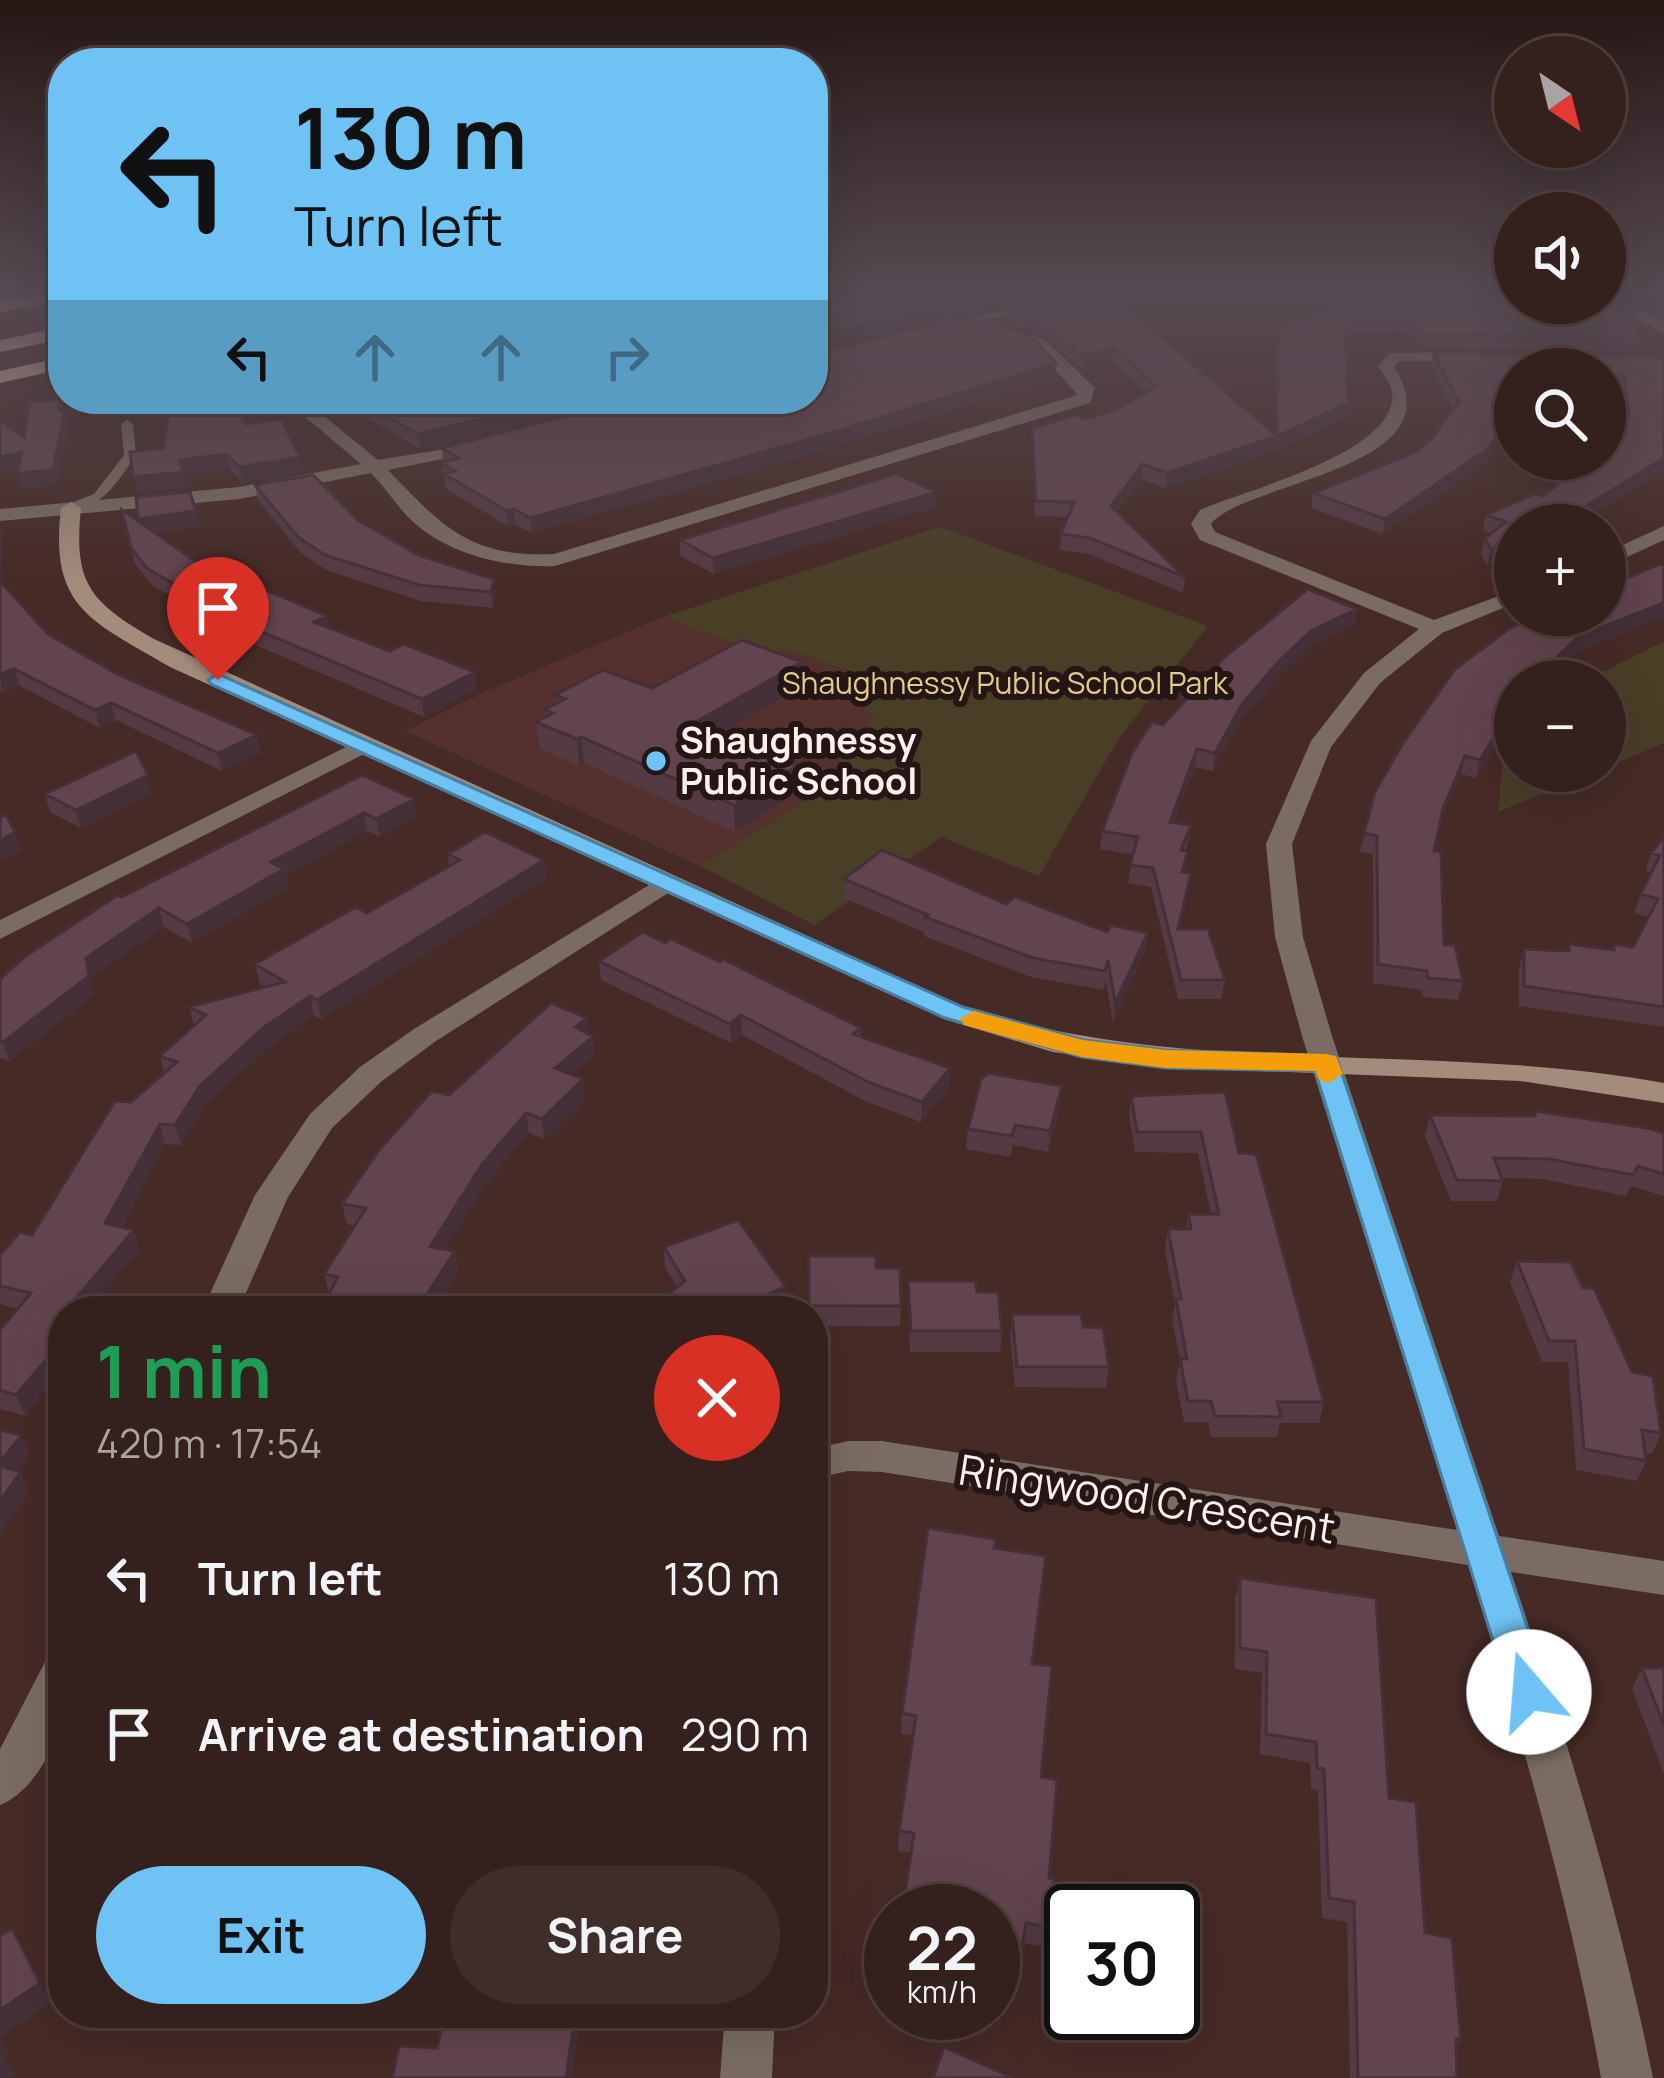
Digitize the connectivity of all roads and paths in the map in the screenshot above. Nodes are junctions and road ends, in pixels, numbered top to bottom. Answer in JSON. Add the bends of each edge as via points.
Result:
{"nodes":[{"id":1,"x":1087,"y":390,"type":"edge"},
{"id":2,"x":1399,"y":390,"type":"edge"},
{"id":3,"x":310,"y":414,"type":"edge"},
{"id":4,"x":127,"y":424,"type":"dead end"},
{"id":5,"x":500,"y":441,"type":"edge"},
{"id":6,"x":378,"y":469,"type":"junction"},
{"id":7,"x":71,"y":508,"type":"junction"},
{"id":8,"x":0,"y":515,"type":"edge"},
{"id":9,"x":1664,"y":532,"type":"edge"},
{"id":10,"x":1626,"y":551,"type":"edge"},
{"id":11,"x":1494,"y":604,"type":"edge"},
{"id":12,"x":1434,"y":628,"type":"junction"},
{"id":13,"x":362,"y":746,"type":"junction"},
{"id":14,"x":668,"y":882,"type":"junction"},
{"id":15,"x":0,"y":931,"type":"edge"},
{"id":16,"x":1326,"y":1062,"type":"junction"},
{"id":17,"x":1664,"y":1093,"type":"edge"},
{"id":18,"x":227,"y":1296,"type":"edge"},
{"id":19,"x":828,"y":1459,"type":"edge"},
{"id":20,"x":1483,"y":1551,"type":"junction"},
{"id":21,"x":1664,"y":1578,"type":"edge"},
{"id":22,"x":48,"y":1702,"type":"edge"},
{"id":23,"x":0,"y":1784,"type":"edge"},
{"id":24,"x":749,"y":2028,"type":"edge"},
{"id":25,"x":746,"y":2078,"type":"edge"},
{"id":26,"x":1627,"y":2078,"type":"edge"}],
"edges":[{"from":1,"to":6,"type":"street","via":[[1084,399],[533,563],[462,541],[419,517]]},
{"from":2,"to":12,"type":"street","via":[[1397,418],[1366,451],[1222,507],[1201,524],[1207,536]]},
{"from":3,"to":6,"type":"street"},
{"from":4,"to":7,"type":"lane","via":[[130,454],[99,497]]},
{"from":5,"to":6,"type":"street"},
{"from":6,"to":7,"type":"street","via":[[239,493]]},
{"from":7,"to":8,"type":"street"},
{"from":7,"to":13,"type":"street","via":[[68,568],[83,596],[115,624],[178,662]]},
{"from":9,"to":10,"type":"street"},
{"from":11,"to":12,"type":"street"},
{"from":12,"to":16,"type":"street","via":[[1372,678],[1318,746],[1279,844],[1289,937]]},
{"from":13,"to":14,"type":"street"},
{"from":13,"to":15,"type":"street"},
{"from":14,"to":16,"type":"street","via":[[994,1026],[1082,1049],[1166,1059]]},
{"from":14,"to":18,"type":"street","via":[[425,1035],[354,1089],[321,1121],[272,1195]]},
{"from":16,"to":17,"type":"street","via":[[1502,1067]]},
{"from":16,"to":20,"type":"street"},
{"from":19,"to":20,"type":"street","name":"Ringwood Crescent","via":[[876,1454]]},
{"from":20,"to":21,"type":"street","name":"Ringwood Crescent"},
{"from":20,"to":26,"type":"street","via":[[1557,1778]]},
{"from":22,"to":23,"type":"street"},
{"from":24,"to":25,"type":"street"}]}
